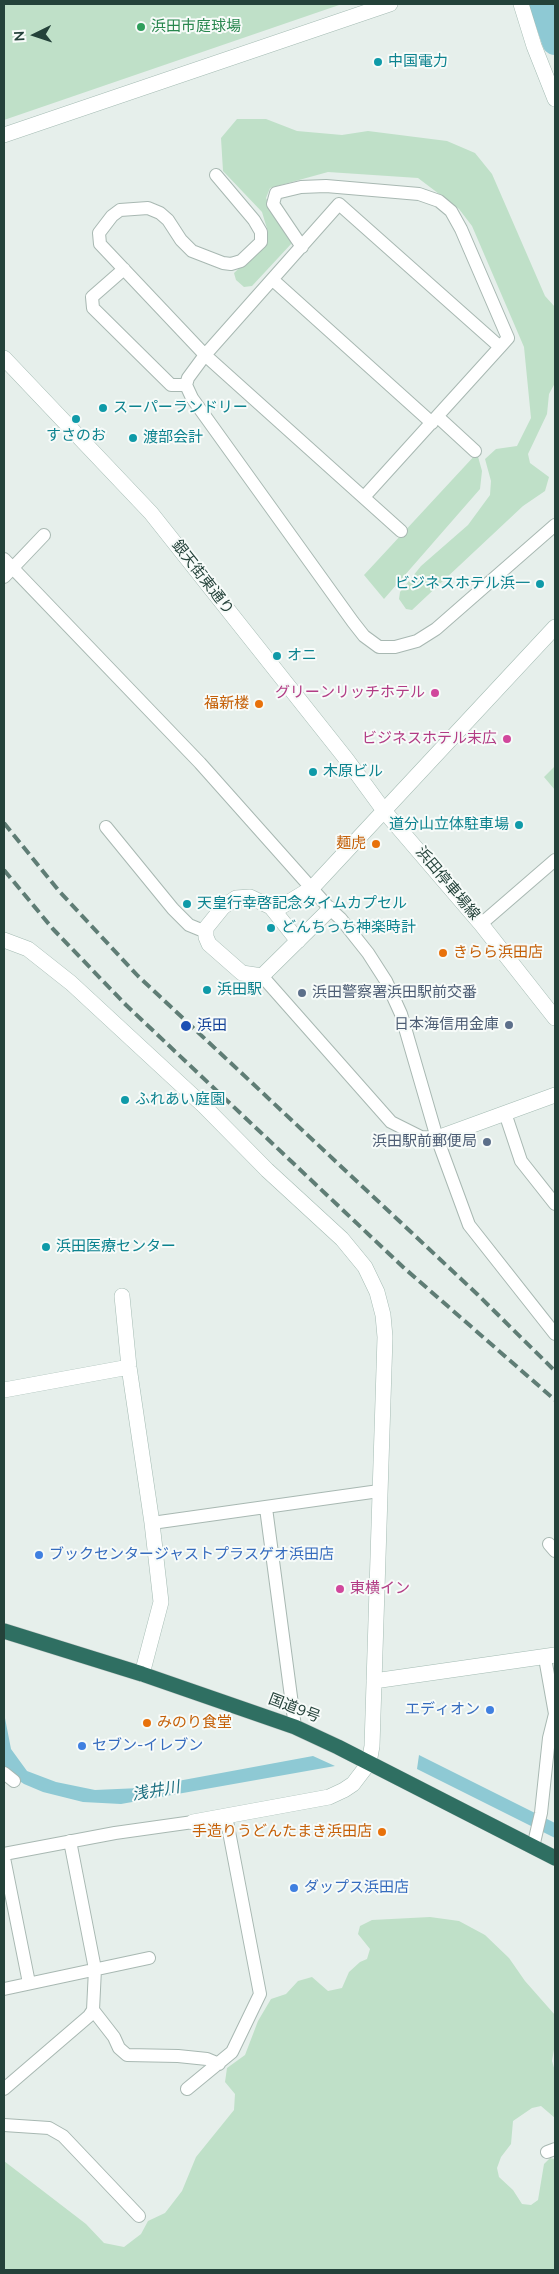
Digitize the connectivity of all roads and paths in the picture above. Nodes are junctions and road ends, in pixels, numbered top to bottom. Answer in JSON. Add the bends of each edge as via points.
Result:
{"nodes":[{"id":1,"x":390,"y":4,"type":"edge"},
{"id":2,"x":521,"y":4,"type":"edge"},
{"id":3,"x":555,"y":99,"type":"edge"},
{"id":4,"x":4,"y":135,"type":"edge"},
{"id":5,"x":216,"y":176,"type":"dead end"},
{"id":6,"x":352,"y":188,"type":"junction"},
{"id":7,"x":339,"y":204,"type":"junction"},
{"id":8,"x":302,"y":247,"type":"junction"},
{"id":9,"x":124,"y":268,"type":"junction"},
{"id":10,"x":273,"y":280,"type":"junction"},
{"id":11,"x":500,"y":347,"type":"junction"},
{"id":12,"x":205,"y":355,"type":"junction"},
{"id":13,"x":4,"y":358,"type":"edge"},
{"id":14,"x":186,"y":384,"type":"junction"},
{"id":15,"x":435,"y":420,"type":"junction"},
{"id":16,"x":475,"y":450,"type":"dead end"},
{"id":17,"x":364,"y":497,"type":"junction"},
{"id":18,"x":555,"y":525,"type":"edge"},
{"id":19,"x":401,"y":531,"type":"dead end"},
{"id":20,"x":44,"y":535,"type":"dead end"},
{"id":21,"x":4,"y":559,"type":"edge"},
{"id":22,"x":9,"y":573,"type":"edge"},
{"id":23,"x":555,"y":627,"type":"edge"},
{"id":24,"x":385,"y":812,"type":"junction"},
{"id":25,"x":106,"y":827,"type":"dead end"},
{"id":26,"x":555,"y":860,"type":"edge"},
{"id":27,"x":312,"y":888,"type":"junction"},
{"id":28,"x":271,"y":907,"type":"junction"},
{"id":29,"x":330,"y":908,"type":"junction"},
{"id":30,"x":481,"y":924,"type":"junction"},
{"id":31,"x":206,"y":932,"type":"junction"},
{"id":32,"x":4,"y":940,"type":"edge"},
{"id":33,"x":298,"y":941,"type":"junction"},
{"id":34,"x":262,"y":976,"type":"junction"},
{"id":35,"x":555,"y":1018,"type":"edge"},
{"id":36,"x":555,"y":1095,"type":"edge"},
{"id":37,"x":505,"y":1113,"type":"junction"},
{"id":38,"x":438,"y":1138,"type":"junction"},
{"id":39,"x":555,"y":1204,"type":"edge"},
{"id":40,"x":122,"y":1296,"type":"dead end"},
{"id":41,"x":555,"y":1334,"type":"edge"},
{"id":42,"x":129,"y":1367,"type":"junction"},
{"id":43,"x":4,"y":1390,"type":"edge"},
{"id":44,"x":379,"y":1491,"type":"junction"},
{"id":45,"x":266,"y":1508,"type":"junction"},
{"id":46,"x":152,"y":1523,"type":"junction"},
{"id":47,"x":4,"y":1631,"type":"edge"},
{"id":48,"x":550,"y":1656,"type":"edge"},
{"id":49,"x":142,"y":1674,"type":"junction"},
{"id":50,"x":374,"y":1681,"type":"junction"},
{"id":51,"x":295,"y":1727,"type":"junction"},
{"id":52,"x":369,"y":1763,"type":"junction"},
{"id":53,"x":4,"y":1773,"type":"edge"},
{"id":54,"x":14,"y":1781,"type":"dead end"},
{"id":55,"x":550,"y":1787,"type":"edge"},
{"id":56,"x":226,"y":1816,"type":"junction"},
{"id":57,"x":193,"y":1822,"type":"joint"},
{"id":58,"x":70,"y":1841,"type":"junction"},
{"id":59,"x":533,"y":1847,"type":"junction"},
{"id":60,"x":4,"y":1854,"type":"edge"},
{"id":61,"x":4,"y":1858,"type":"edge"},
{"id":62,"x":555,"y":1858,"type":"edge"},
{"id":63,"x":149,"y":1958,"type":"dead end"},
{"id":64,"x":95,"y":1969,"type":"junction"},
{"id":65,"x":29,"y":1983,"type":"junction"},
{"id":66,"x":4,"y":1989,"type":"edge"},
{"id":67,"x":93,"y":2010,"type":"junction"},
{"id":68,"x":219,"y":2064,"type":"junction"},
{"id":69,"x":4,"y":2089,"type":"edge"},
{"id":70,"x":187,"y":2090,"type":"dead end"},
{"id":71,"x":4,"y":2125,"type":"edge"},
{"id":72,"x":139,"y":2216,"type":"dead end"}],
"edges":[{"from":1,"to":4,"type":"street"},
{"from":2,"to":3,"type":"street"},
{"from":5,"to":9,"type":"street","via":[[254,220],[261,232],[261,242],[241,261],[224,263],[192,251],[160,213],[148,208],[126,208],[112,216],[99,233],[100,244]]},
{"from":6,"to":7,"type":"street"},
{"from":6,"to":8,"type":"street","via":[[301,187],[276,193],[274,204]]},
{"from":6,"to":11,"type":"street","via":[[430,196],[451,211],[508,338]]},
{"from":7,"to":8,"type":"street"},
{"from":7,"to":11,"type":"street"},
{"from":8,"to":10,"type":"street"},
{"from":9,"to":12,"type":"street"},
{"from":9,"to":14,"type":"street","via":[[92,297],[94,308],[171,385]]},
{"from":10,"to":12,"type":"street"},
{"from":10,"to":15,"type":"street"},
{"from":11,"to":15,"type":"street"},
{"from":12,"to":14,"type":"street"},
{"from":12,"to":17,"type":"street"},
{"from":13,"to":24,"type":"street","name":"銀天街東通り","via":[[151,513]]},
{"from":14,"to":18,"type":"street","via":[[192,398],[352,622],[379,647],[417,641],[436,629]]},
{"from":15,"to":16,"type":"street"},
{"from":15,"to":17,"type":"street"},
{"from":17,"to":19,"type":"street"},
{"from":20,"to":22,"type":"street"},
{"from":21,"to":22,"type":"street"},
{"from":22,"to":27,"type":"street","via":[[200,762]]},
{"from":23,"to":24,"type":"street"},
{"from":24,"to":27,"type":"street"},
{"from":24,"to":30,"type":"street","name":"浜田停車場線"},
{"from":25,"to":31,"type":"street","via":[[173,909],[189,925]]},
{"from":26,"to":30,"type":"street"},
{"from":27,"to":28,"type":"street","via":[[285,905]]},
{"from":27,"to":29,"type":"street"},
{"from":28,"to":31,"type":"street","via":[[250,897],[236,898],[223,907]]},
{"from":28,"to":33,"type":"street"},
{"from":29,"to":33,"type":"street"},
{"from":29,"to":38,"type":"street","via":[[368,953],[395,998]]},
{"from":30,"to":35,"type":"street","name":"浜田停車場線"},
{"from":31,"to":34,"type":"street","via":[[209,944],[242,972]]},
{"from":32,"to":44,"type":"street","via":[[28,949],[71,983],[342,1239],[365,1267],[377,1292],[385,1337]]},
{"from":33,"to":34,"type":"street"},
{"from":34,"to":38,"type":"street","via":[[391,1122],[421,1137]]},
{"from":36,"to":37,"type":"street"},
{"from":37,"to":38,"type":"street"},
{"from":37,"to":39,"type":"street","via":[[521,1161]]},
{"from":38,"to":41,"type":"street","via":[[469,1225]]},
{"from":40,"to":42,"type":"street"},
{"from":42,"to":43,"type":"street"},
{"from":42,"to":46,"type":"street"},
{"from":44,"to":45,"type":"street"},
{"from":44,"to":50,"type":"street"},
{"from":45,"to":46,"type":"street"},
{"from":45,"to":51,"type":"street"},
{"from":46,"to":49,"type":"street","via":[[160,1602]]},
{"from":47,"to":49,"type":"highway","name":"国道9号"},
{"from":48,"to":50,"type":"street"},
{"from":48,"to":55,"type":"street","via":[[555,1714],[549,1738]]},
{"from":49,"to":51,"type":"highway","name":"国道9号"},
{"from":50,"to":52,"type":"street"},
{"from":51,"to":52,"type":"highway","name":"国道9号"},
{"from":52,"to":56,"type":"street","via":[[353,1784],[337,1795]]},
{"from":52,"to":59,"type":"highway","name":"国道9号"},
{"from":53,"to":54,"type":"street"},
{"from":55,"to":59,"type":"street"},
{"from":56,"to":57,"type":"street"},
{"from":56,"to":68,"type":"street","via":[[261,1989],[237,2044]]},
{"from":57,"to":58,"type":"street"},
{"from":58,"to":60,"type":"street"},
{"from":58,"to":64,"type":"street"},
{"from":59,"to":62,"type":"highway","name":"国道9号"},
{"from":61,"to":65,"type":"street"},
{"from":63,"to":64,"type":"street"},
{"from":64,"to":65,"type":"street"},
{"from":64,"to":67,"type":"street"},
{"from":65,"to":66,"type":"street"},
{"from":67,"to":68,"type":"street","via":[[127,2055],[178,2056],[207,2059]]},
{"from":67,"to":69,"type":"street"},
{"from":68,"to":70,"type":"street"},
{"from":71,"to":72,"type":"street","via":[[49,2128],[63,2136]]}]}
